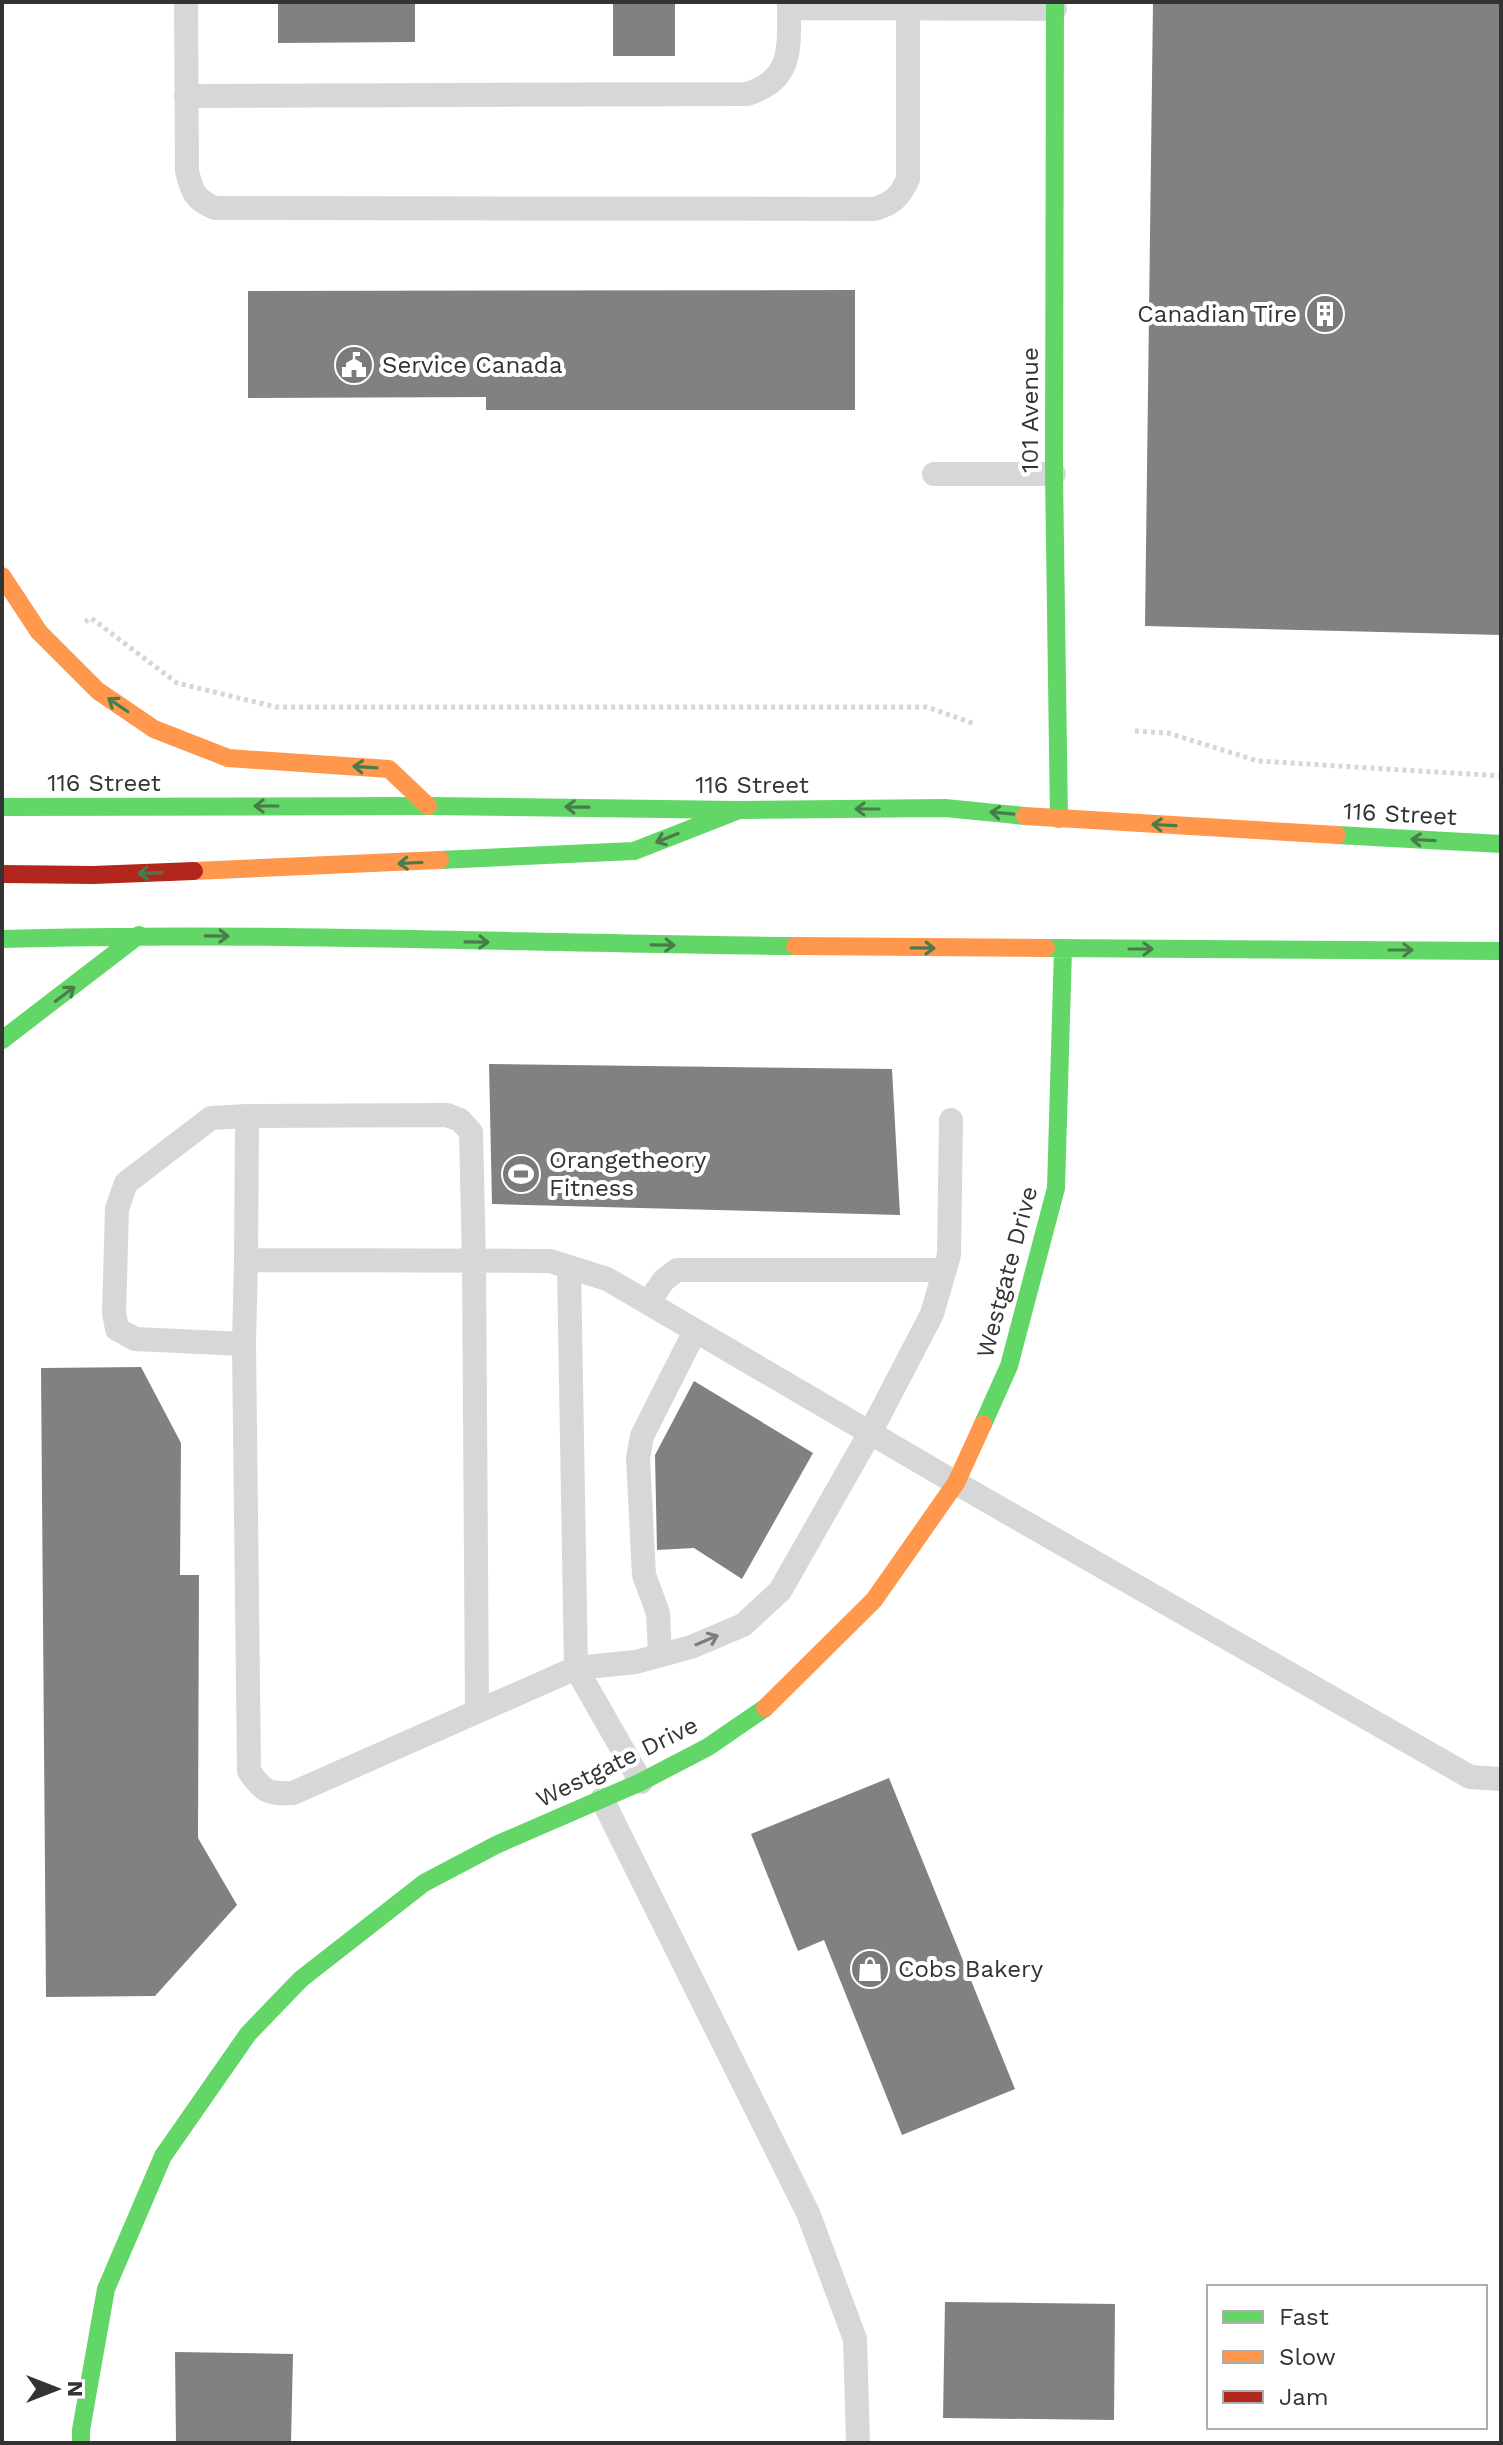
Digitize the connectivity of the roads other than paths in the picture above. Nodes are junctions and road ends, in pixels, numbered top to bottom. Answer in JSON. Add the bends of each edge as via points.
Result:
{"nodes":[{"id":1,"x":186,"y":2,"type":"edge"},
{"id":2,"x":789,"y":5,"type":"edge"},
{"id":3,"x":1055,"y":5,"type":"edge"},
{"id":4,"x":908,"y":9,"type":"junction"},
{"id":5,"x":186,"y":96,"type":"junction"},
{"id":6,"x":934,"y":474,"type":"dead end"},
{"id":7,"x":1054,"y":474,"type":"junction"},
{"id":8,"x":2,"y":576,"type":"edge"},
{"id":9,"x":428,"y":806,"type":"junction"},
{"id":10,"x":2,"y":807,"type":"edge"},
{"id":11,"x":739,"y":810,"type":"junction"},
{"id":12,"x":1059,"y":819,"type":"junction"},
{"id":13,"x":1501,"y":844,"type":"edge"},
{"id":14,"x":2,"y":874,"type":"edge"},
{"id":15,"x":139,"y":935,"type":"junction"},
{"id":16,"x":2,"y":939,"type":"edge"},
{"id":17,"x":1063,"y":949,"type":"junction"},
{"id":18,"x":1453,"y":950,"type":"junction"},
{"id":19,"x":1501,"y":951,"type":"edge"},
{"id":20,"x":1501,"y":959,"type":"edge"},
{"id":21,"x":2,"y":1040,"type":"edge"},
{"id":22,"x":247,"y":1116,"type":"junction"},
{"id":23,"x":951,"y":1120,"type":"dead end"},
{"id":24,"x":246,"y":1260,"type":"junction"},
{"id":25,"x":474,"y":1261,"type":"junction"},
{"id":26,"x":569,"y":1267,"type":"junction"},
{"id":27,"x":945,"y":1270,"type":"junction"},
{"id":28,"x":648,"y":1303,"type":"junction"},
{"id":29,"x":695,"y":1331,"type":"junction"},
{"id":30,"x":244,"y":1344,"type":"junction"},
{"id":31,"x":870,"y":1433,"type":"junction"},
{"id":32,"x":956,"y":1483,"type":"junction"},
{"id":33,"x":660,"y":1655,"type":"junction"},
{"id":34,"x":576,"y":1668,"type":"junction"},
{"id":35,"x":477,"y":1711,"type":"junction"},
{"id":36,"x":1501,"y":1779,"type":"edge"},
{"id":37,"x":641,"y":1782,"type":"junction"},
{"id":38,"x":602,"y":1799,"type":"junction"},
{"id":39,"x":81,"y":2443,"type":"edge"},
{"id":40,"x":858,"y":2443,"type":"edge"}],
"edges":[{"from":1,"to":5,"type":"lane"},
{"from":2,"to":4,"type":"lane"},
{"from":2,"to":5,"type":"lane","via":[[789,53],[782,69],[773,82],[747,94]]},
{"from":3,"to":4,"type":"lane"},
{"from":3,"to":7,"type":"main road","name":"101 Avenue"},
{"from":4,"to":5,"type":"lane","via":[[908,179],[889,205],[874,209],[215,208],[201,202],[187,171]]},
{"from":6,"to":7,"type":"lane"},
{"from":7,"to":12,"type":"main road","name":"101 Avenue"},
{"from":9,"to":8,"type":"main road","one_way":true,"via":[[389,769],[228,758],[154,729],[98,691],[39,632]]},
{"from":9,"to":10,"type":"main road","name":"116 Street","one_way":true},
{"from":11,"to":9,"type":"main road","name":"116 Street","one_way":true},
{"from":12,"to":11,"type":"main road","name":"116 Street","one_way":true,"via":[[945,808]]},
{"from":11,"to":14,"type":"main road","one_way":true,"via":[[634,851],[93,875]]},
{"from":13,"to":12,"type":"main road","name":"116 Street","one_way":true},
{"from":15,"to":16,"type":"main road"},
{"from":15,"to":17,"type":"main road","one_way":true},
{"from":21,"to":15,"type":"main road","one_way":true},
{"from":17,"to":18,"type":"main road","one_way":true},
{"from":17,"to":32,"type":"main road","name":"Westgate Drive","via":[[1056,1188],[1009,1366]]},
{"from":18,"to":19,"type":"main road"},
{"from":18,"to":20,"type":"lane"},
{"from":22,"to":24,"type":"lane"},
{"from":22,"to":25,"type":"lane","via":[[447,1115],[460,1120],[471,1132]]},
{"from":22,"to":30,"type":"lane","via":[[211,1118],[126,1183],[117,1209],[114,1313],[117,1329],[135,1339]]},
{"from":23,"to":27,"type":"lane"},
{"from":24,"to":25,"type":"lane"},
{"from":24,"to":30,"type":"lane"},
{"from":25,"to":26,"type":"lane","via":[[550,1261]]},
{"from":25,"to":35,"type":"lane"},
{"from":26,"to":28,"type":"lane","via":[[607,1279]]},
{"from":26,"to":34,"type":"lane"},
{"from":27,"to":28,"type":"lane","via":[[677,1270]]},
{"from":27,"to":31,"type":"lane","via":[[932,1314]]},
{"from":28,"to":29,"type":"lane"},
{"from":29,"to":31,"type":"lane"},
{"from":29,"to":33,"type":"lane","via":[[642,1436],[638,1458],[644,1575],[658,1613]]},
{"from":30,"to":35,"type":"lane","via":[[249,1771],[259,1786],[273,1793],[293,1793]]},
{"from":31,"to":32,"type":"lane"},
{"from":33,"to":31,"type":"lane","one_way":true,"via":[[743,1625],[780,1591]]},
{"from":32,"to":36,"type":"lane","via":[[1470,1777]]},
{"from":32,"to":37,"type":"main road","name":"Westgate Drive","via":[[874,1600],[770,1705],[708,1747]]},
{"from":33,"to":34,"type":"lane"},
{"from":34,"to":35,"type":"lane"},
{"from":34,"to":37,"type":"lane"},
{"from":37,"to":38,"type":"main road","name":"Westgate Drive"},
{"from":38,"to":39,"type":"main road","name":"Westgate Drive","via":[[424,1883],[301,1979],[248,2034],[163,2156],[106,2289]]},
{"from":38,"to":40,"type":"lane","via":[[808,2213],[855,2339]]}]}
